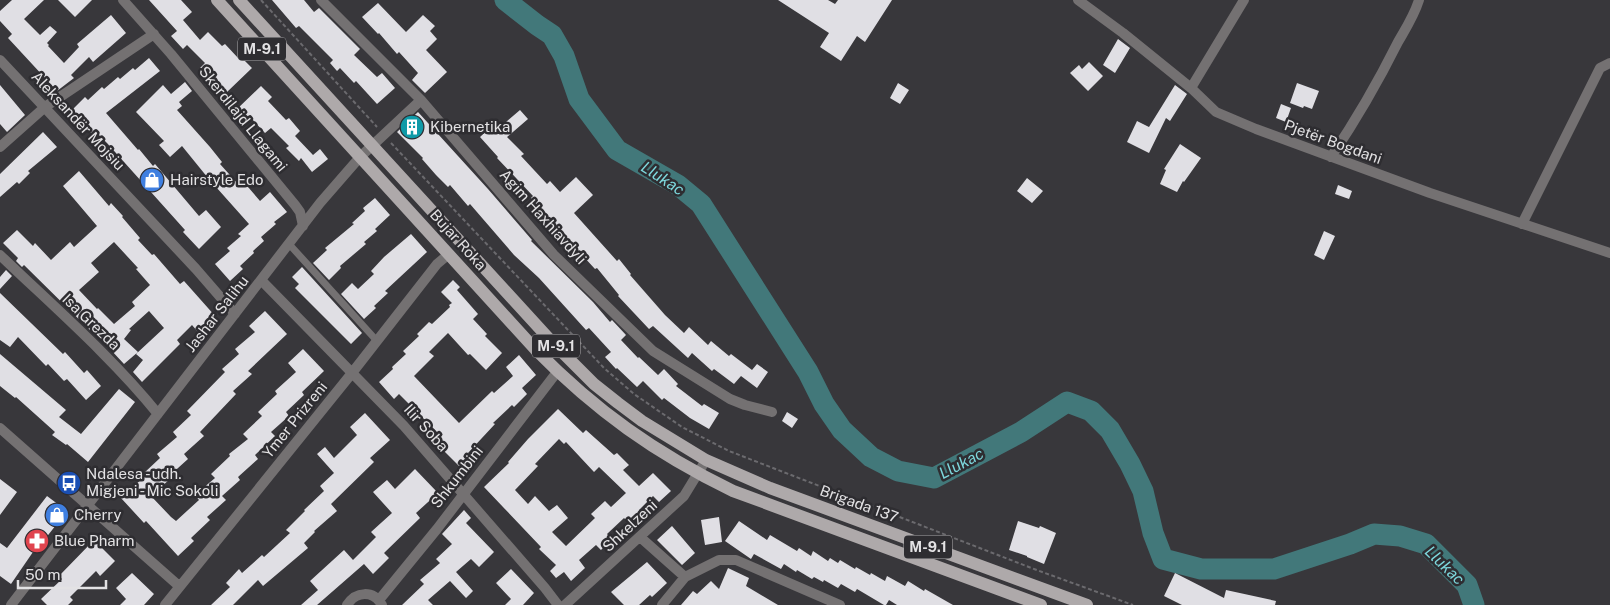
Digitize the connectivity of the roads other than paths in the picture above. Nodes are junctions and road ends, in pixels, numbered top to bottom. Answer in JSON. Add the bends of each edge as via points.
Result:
{"nodes":[{"id":1,"x":123,"y":0,"type":"edge"},
{"id":2,"x":217,"y":0,"type":"edge"},
{"id":3,"x":239,"y":0,"type":"edge"},
{"id":4,"x":321,"y":0,"type":"edge"},
{"id":5,"x":1078,"y":0,"type":"edge"},
{"id":6,"x":1244,"y":0,"type":"edge"},
{"id":7,"x":1419,"y":0,"type":"edge"},
{"id":8,"x":154,"y":34,"type":"junction"},
{"id":9,"x":0,"y":60,"type":"edge"},
{"id":10,"x":1610,"y":63,"type":"edge"},
{"id":11,"x":1191,"y":88,"type":"junction"},
{"id":12,"x":420,"y":100,"type":"junction"},
{"id":13,"x":46,"y":107,"type":"junction"},
{"id":14,"x":372,"y":145,"type":"junction"},
{"id":15,"x":0,"y":147,"type":"edge"},
{"id":16,"x":360,"y":157,"type":"junction"},
{"id":17,"x":1331,"y":157,"type":"junction"},
{"id":18,"x":1522,"y":224,"type":"junction"},
{"id":19,"x":303,"y":226,"type":"junction"},
{"id":20,"x":289,"y":244,"type":"junction"},
{"id":21,"x":1610,"y":253,"type":"edge"},
{"id":22,"x":0,"y":254,"type":"edge"},
{"id":23,"x":449,"y":254,"type":"junction"},
{"id":24,"x":262,"y":281,"type":"junction"},
{"id":25,"x":235,"y":314,"type":"junction"},
{"id":26,"x":377,"y":341,"type":"junction"},
{"id":27,"x":557,"y":372,"type":"junction"},
{"id":28,"x":352,"y":373,"type":"junction"},
{"id":29,"x":772,"y":412,"type":"dead end"},
{"id":30,"x":158,"y":414,"type":"junction"},
{"id":31,"x":0,"y":428,"type":"edge"},
{"id":32,"x":706,"y":460,"type":"junction"},
{"id":33,"x":698,"y":474,"type":"junction"},
{"id":34,"x":464,"y":494,"type":"junction"},
{"id":35,"x":88,"y":504,"type":"junction"},
{"id":36,"x":640,"y":537,"type":"junction"},
{"id":37,"x":685,"y":578,"type":"junction"},
{"id":38,"x":179,"y":586,"type":"junction"},
{"id":39,"x":380,"y":602,"type":"edge"},
{"id":40,"x":11,"y":605,"type":"edge"},
{"id":41,"x":165,"y":605,"type":"edge"},
{"id":42,"x":347,"y":605,"type":"edge"},
{"id":43,"x":558,"y":605,"type":"edge"},
{"id":44,"x":565,"y":605,"type":"edge"},
{"id":45,"x":662,"y":605,"type":"edge"},
{"id":46,"x":840,"y":605,"type":"edge"},
{"id":47,"x":1041,"y":605,"type":"edge"},
{"id":48,"x":1086,"y":605,"type":"edge"}],
"edges":[{"from":1,"to":8,"type":"street","name":"Skerdilajd Llagami"},
{"from":2,"to":16,"type":"main road","name":"Bujar Roka","number":"M-9.1"},
{"from":3,"to":14,"type":"main road","name":"Bujar Roka","number":"M-9.1"},
{"from":4,"to":12,"type":"street","name":"Agim Haxhiavdyli"},
{"from":5,"to":11,"type":"street","name":"Pjetër Bogdani"},
{"from":6,"to":11,"type":"street"},
{"from":7,"to":17,"type":"street","via":[[1415,14],[1354,123]]},
{"from":8,"to":13,"type":"street"},
{"from":8,"to":19,"type":"street","name":"Skerdilajd Llagami","via":[[295,205]]},
{"from":9,"to":13,"type":"street","name":"Aleksandër Mojsiu"},
{"from":10,"to":18,"type":"street","via":[[1600,68]]},
{"from":11,"to":17,"type":"street","name":"Pjetër Bogdani","via":[[1216,112]]},
{"from":12,"to":14,"type":"street"},
{"from":12,"to":29,"type":"street","name":"Agim Haxhiavdyli","via":[[554,255],[653,351],[730,399]]},
{"from":13,"to":15,"type":"street"},
{"from":13,"to":25,"type":"street","name":"Aleksandër Mojsiu"},
{"from":14,"to":16,"type":"street","name":"Jashar Salihu"},
{"from":14,"to":32,"type":"main road","name":"Bujar Roka","number":"M-9.1","via":[[573,363],[642,421]]},
{"from":16,"to":19,"type":"street","name":"Jashar Salihu"},
{"from":16,"to":23,"type":"main road","name":"Bujar Roka","number":"M-9.1"},
{"from":17,"to":18,"type":"street","name":"Pjetër Bogdani"},
{"from":18,"to":21,"type":"street","name":"Pjetër Bogdani"},
{"from":19,"to":20,"type":"street","name":"Jashar Salihu"},
{"from":20,"to":24,"type":"street","name":"Jashar Salihu"},
{"from":20,"to":26,"type":"street"},
{"from":22,"to":30,"type":"street","name":"Isa Grezda","via":[[140,391]]},
{"from":23,"to":26,"type":"street","name":"Ymer Prizreni","via":[[437,264]]},
{"from":23,"to":27,"type":"main road","name":"Bujar Roka","number":"M-9.1"},
{"from":24,"to":25,"type":"street","name":"Jashar Salihu"},
{"from":24,"to":28,"type":"street","name":"Ilir Soba"},
{"from":25,"to":30,"type":"street","name":"Jashar Salihu"},
{"from":26,"to":28,"type":"street","name":"Ymer Prizreni"},
{"from":27,"to":33,"type":"main road","name":"Bujar Roka","number":"M-9.1","via":[[630,432]]},
{"from":27,"to":34,"type":"street","name":"Shkumbini"},
{"from":28,"to":34,"type":"street","name":"Ilir Soba"},
{"from":28,"to":38,"type":"street","name":"Ymer Prizreni"},
{"from":30,"to":35,"type":"street","name":"Jashar Salihu"},
{"from":31,"to":35,"type":"street"},
{"from":32,"to":33,"type":"street","name":"Shkelzeni"},
{"from":32,"to":48,"type":"main road","name":"Brigada 137","number":"M-9.1","via":[[770,488]]},
{"from":33,"to":36,"type":"street","name":"Shkelzeni","via":[[684,496]]},
{"from":33,"to":47,"type":"main road","number":"M-9.1","via":[[758,501]]},
{"from":34,"to":39,"type":"street","name":"Shkumbini"},
{"from":34,"to":43,"type":"street","name":"Ilir Soba"},
{"from":35,"to":38,"type":"street"},
{"from":35,"to":40,"type":"street","name":"Jashar Salihu"},
{"from":36,"to":37,"type":"street"},
{"from":36,"to":44,"type":"street","name":"Shkelzeni"},
{"from":37,"to":45,"type":"street"},
{"from":37,"to":46,"type":"street","via":[[719,560],[736,560]]},
{"from":38,"to":41,"type":"street","name":"Ymer Prizreni"},
{"from":39,"to":42,"type":"street","name":"Shkumbini","via":[[365,593],[357,595]]}]}
